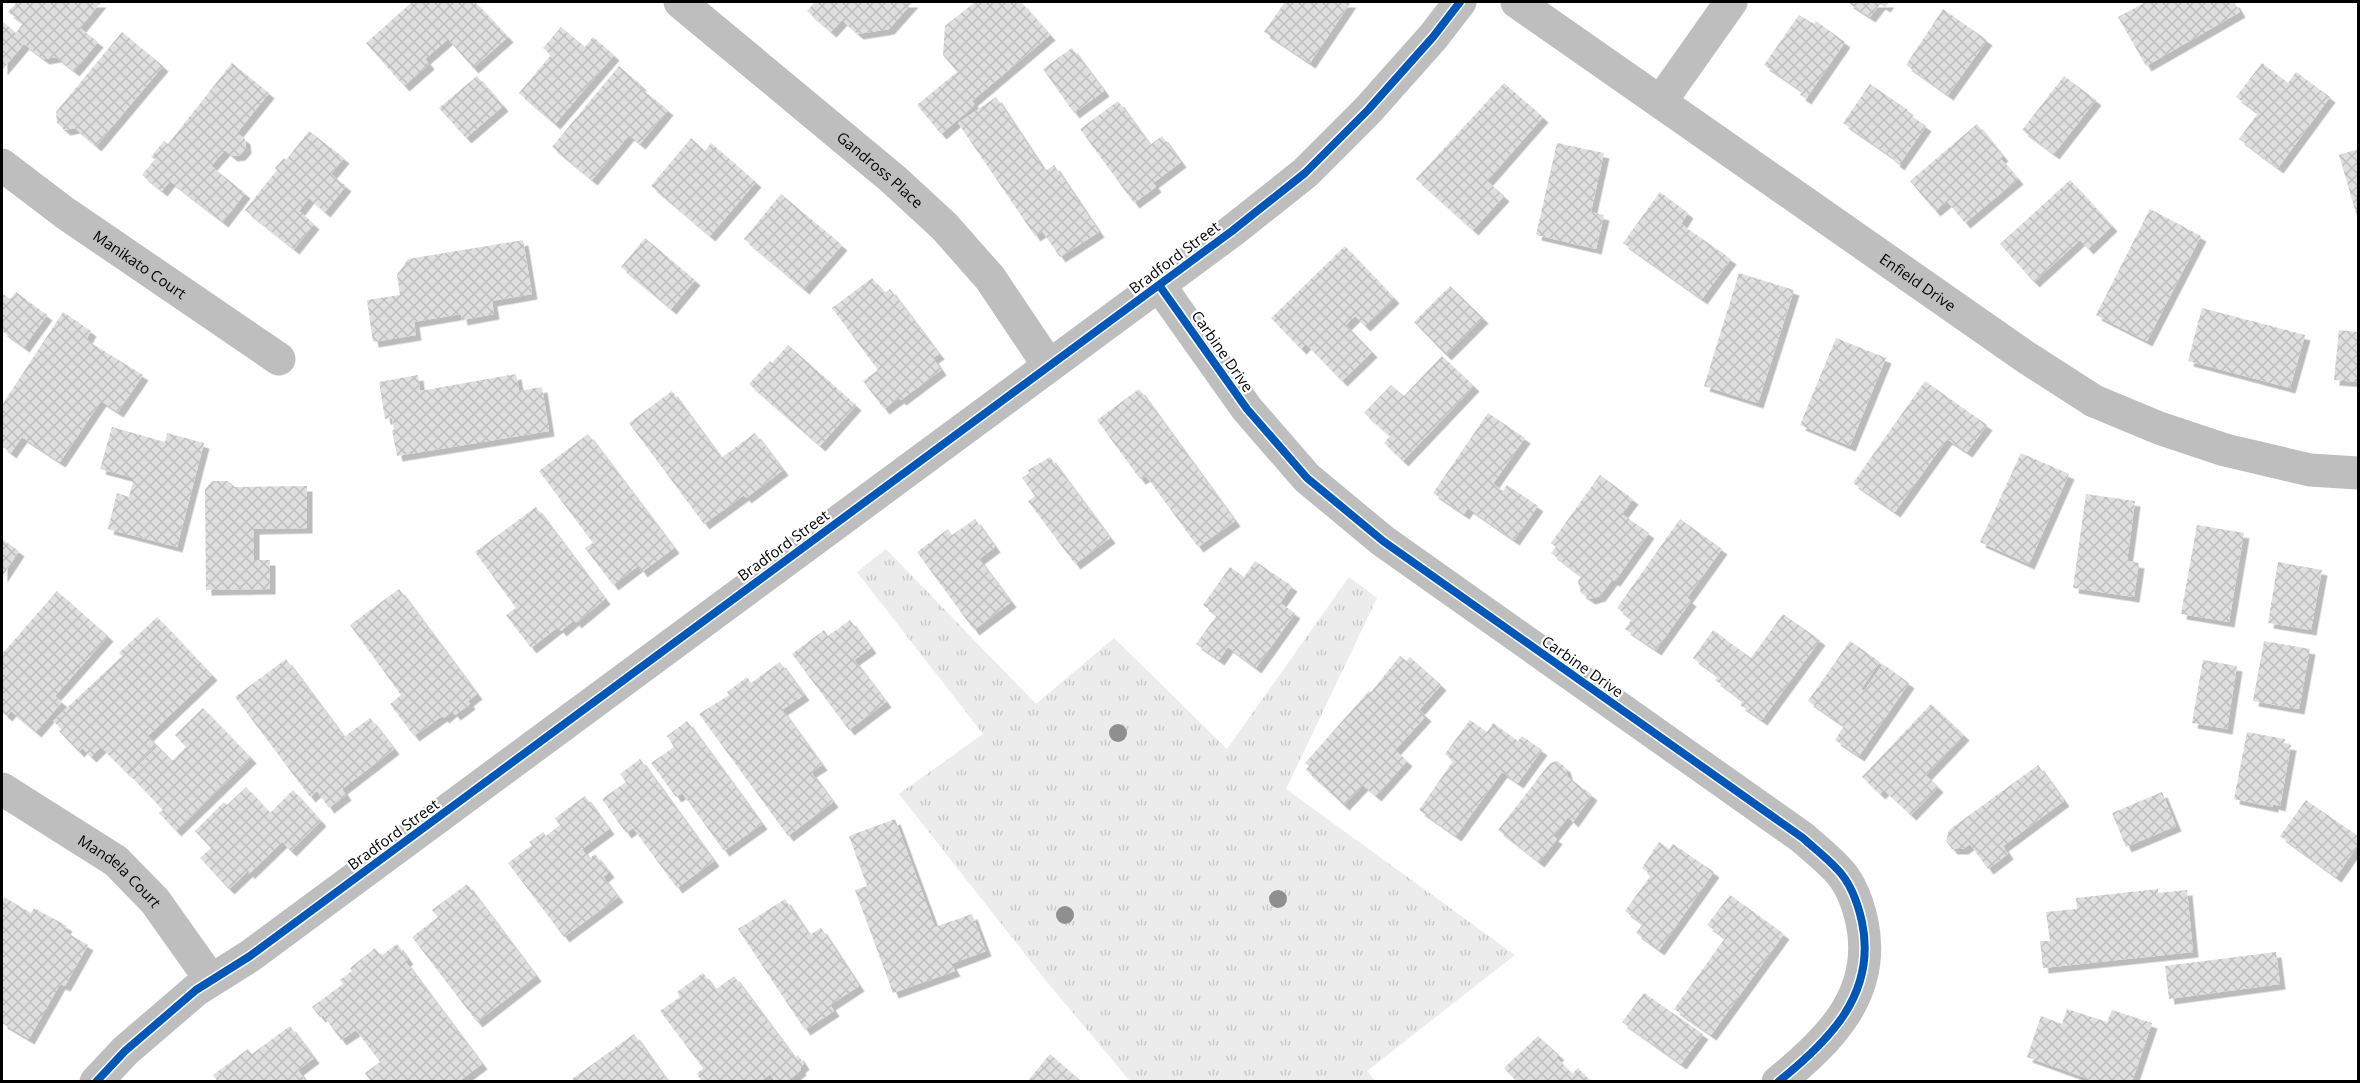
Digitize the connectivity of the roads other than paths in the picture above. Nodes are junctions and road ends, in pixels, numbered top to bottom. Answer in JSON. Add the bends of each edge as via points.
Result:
{"nodes":[{"id":1,"x":680,"y":2,"type":"edge"},
{"id":2,"x":1460,"y":2,"type":"edge"},
{"id":3,"x":1517,"y":2,"type":"edge"},
{"id":4,"x":1731,"y":2,"type":"edge"},
{"id":5,"x":1661,"y":101,"type":"junction"},
{"id":6,"x":2,"y":165,"type":"edge"},
{"id":7,"x":1160,"y":285,"type":"junction"},
{"id":8,"x":279,"y":359,"type":"dead end"},
{"id":9,"x":1049,"y":366,"type":"junction"},
{"id":10,"x":2358,"y":473,"type":"edge"},
{"id":11,"x":2,"y":789,"type":"edge"},
{"id":12,"x":211,"y":981,"type":"junction"},
{"id":13,"x":96,"y":1082,"type":"edge"},
{"id":14,"x":1778,"y":1082,"type":"edge"}],
"edges":[{"from":1,"to":9,"type":"street","name":"Gandross Place","via":[[893,178],[944,226],[990,278]]},
{"from":2,"to":7,"type":"street","name":"Bradford Street","via":[[1368,110],[1305,173]]},
{"from":3,"to":5,"type":"street","name":"Enfield Drive"},
{"from":4,"to":5,"type":"street"},
{"from":5,"to":10,"type":"street","name":"Enfield Drive","via":[[2094,401],[2225,450],[2310,470]]},
{"from":6,"to":8,"type":"street","name":"Manikato Court","via":[[64,213]]},
{"from":7,"to":9,"type":"street","name":"Bradford Street"},
{"from":7,"to":14,"type":"street","name":"Carbine Drive","via":[[1247,409],[1307,478],[1383,541],[1803,838],[1839,870],[1858,904],[1866,941],[1862,977],[1842,1020],[1813,1054]]},
{"from":9,"to":12,"type":"street","name":"Bradford Street"},
{"from":11,"to":12,"type":"street","name":"Mandela Court","via":[[116,861],[155,901]]},
{"from":12,"to":13,"type":"street","name":"Bradford Street","via":[[125,1051]]}]}
